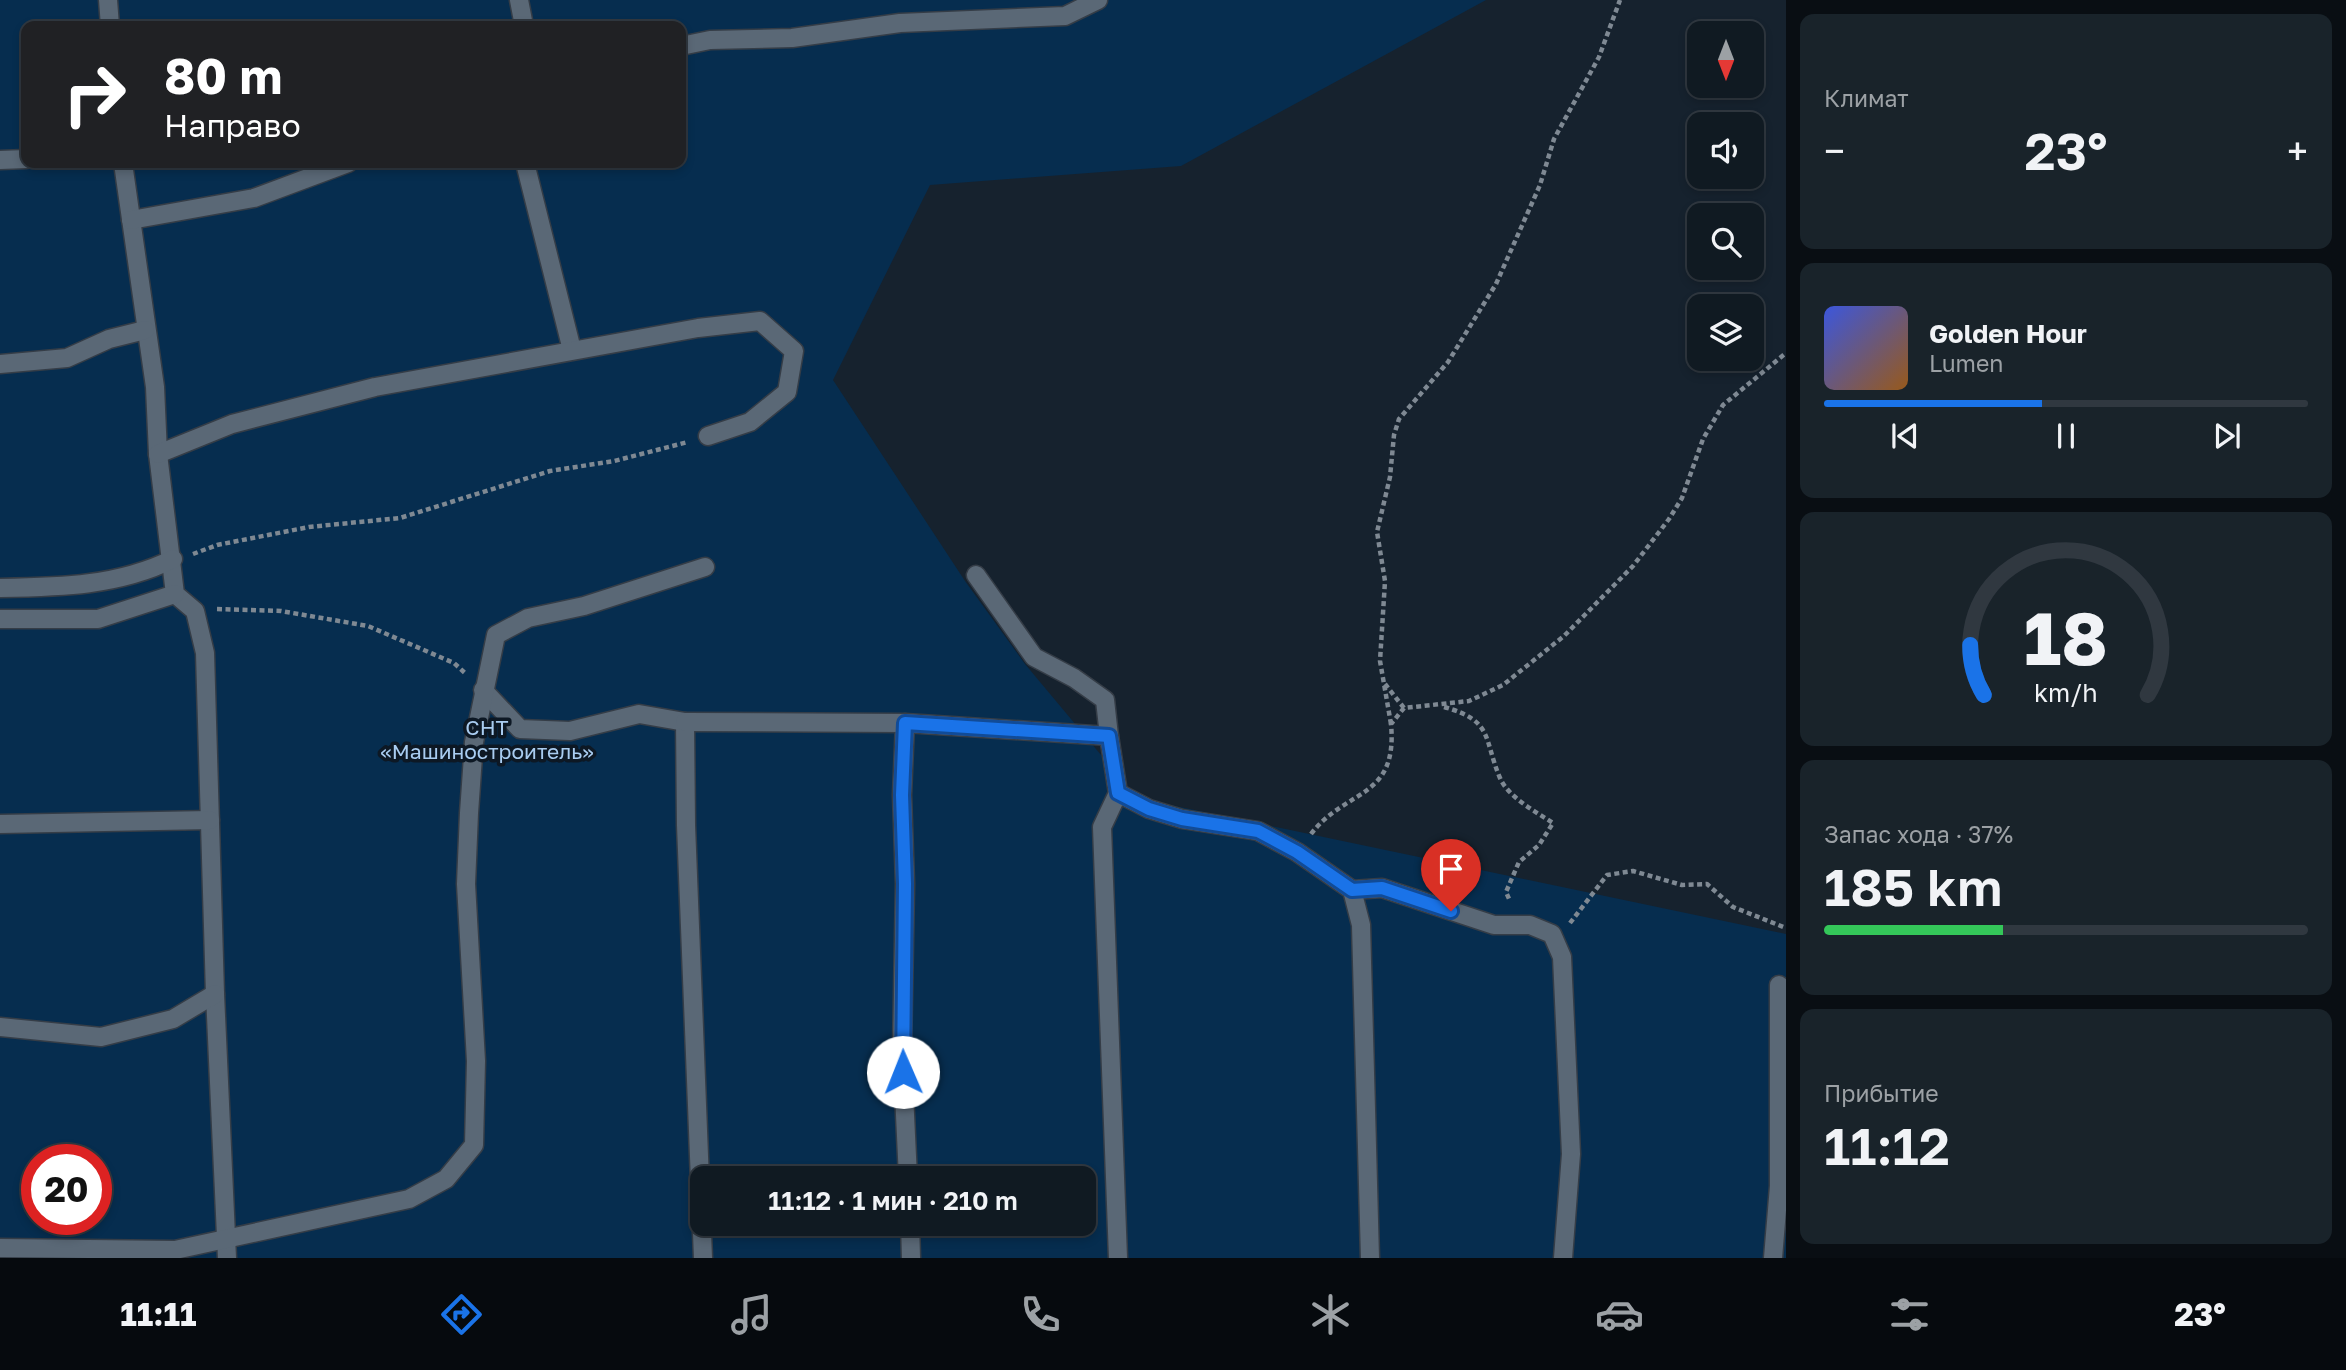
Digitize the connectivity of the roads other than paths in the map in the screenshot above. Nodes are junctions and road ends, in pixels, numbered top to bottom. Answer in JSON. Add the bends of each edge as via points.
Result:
{"nodes":[{"id":1,"x":108,"y":0,"type":"edge"},
{"id":2,"x":519,"y":0,"type":"edge"},
{"id":3,"x":1098,"y":0,"type":"edge"},
{"id":4,"x":110,"y":21,"type":"edge"},
{"id":5,"x":523,"y":21,"type":"edge"},
{"id":6,"x":686,"y":45,"type":"edge"},
{"id":7,"x":21,"y":159,"type":"edge"},
{"id":8,"x":0,"y":160,"type":"edge"},
{"id":9,"x":124,"y":168,"type":"edge"},
{"id":10,"x":335,"y":168,"type":"edge"},
{"id":11,"x":526,"y":168,"type":"edge"},
{"id":12,"x":131,"y":220,"type":"junction"},
{"id":13,"x":145,"y":330,"type":"junction"},
{"id":14,"x":572,"y":350,"type":"junction"},
{"id":15,"x":0,"y":364,"type":"edge"},
{"id":16,"x":708,"y":436,"type":"road end"},
{"id":17,"x":158,"y":454,"type":"junction"},
{"id":18,"x":173,"y":559,"type":"junction"},
{"id":19,"x":705,"y":567,"type":"dead end"},
{"id":20,"x":976,"y":575,"type":"dead end"},
{"id":21,"x":0,"y":587,"type":"edge"},
{"id":22,"x":175,"y":594,"type":"junction"},
{"id":23,"x":0,"y":619,"type":"edge"},
{"id":24,"x":484,"y":690,"type":"junction"},
{"id":25,"x":685,"y":722,"type":"junction"},
{"id":26,"x":905,"y":723,"type":"junction"},
{"id":27,"x":1109,"y":736,"type":"junction"},
{"id":28,"x":1118,"y":793,"type":"junction"},
{"id":29,"x":210,"y":820,"type":"junction"},
{"id":30,"x":0,"y":824,"type":"edge"},
{"id":31,"x":1352,"y":890,"type":"junction"},
{"id":32,"x":1779,"y":985,"type":"dead end"},
{"id":33,"x":215,"y":995,"type":"junction"},
{"id":34,"x":0,"y":1027,"type":"edge"},
{"id":35,"x":907,"y":1166,"type":"edge"},
{"id":36,"x":910,"y":1236,"type":"edge"},
{"id":37,"x":225,"y":1238,"type":"junction"},
{"id":38,"x":0,"y":1248,"type":"edge"},
{"id":39,"x":228,"y":1258,"type":"edge"},
{"id":40,"x":703,"y":1258,"type":"edge"},
{"id":41,"x":911,"y":1258,"type":"edge"},
{"id":42,"x":1118,"y":1258,"type":"edge"},
{"id":43,"x":1370,"y":1258,"type":"edge"},
{"id":44,"x":1563,"y":1258,"type":"edge"},
{"id":45,"x":1773,"y":1258,"type":"edge"}],
"edges":[{"from":1,"to":4,"type":"lane"},
{"from":2,"to":5,"type":"lane"},
{"from":3,"to":6,"type":"lane","via":[[1065,16],[900,23],[792,38]]},
{"from":7,"to":8,"type":"lane"},
{"from":9,"to":12,"type":"lane"},
{"from":10,"to":12,"type":"lane","via":[[254,198]]},
{"from":11,"to":14,"type":"lane"},
{"from":12,"to":13,"type":"lane"},
{"from":13,"to":15,"type":"lane","via":[[109,339],[67,358]]},
{"from":13,"to":17,"type":"lane","via":[[155,387]]},
{"from":14,"to":16,"type":"lane","via":[[760,321],[794,351],[787,392],[750,422]]},
{"from":14,"to":17,"type":"lane","via":[[375,387],[232,424]]},
{"from":17,"to":18,"type":"lane"},
{"from":18,"to":21,"type":"lane","via":[[144,573],[82,586]]},
{"from":18,"to":22,"type":"lane"},
{"from":19,"to":24,"type":"lane","via":[[584,606],[528,618],[496,635]]},
{"from":20,"to":27,"type":"lane","via":[[1034,657],[1105,700]]},
{"from":22,"to":23,"type":"lane","via":[[98,619]]},
{"from":22,"to":29,"type":"lane","via":[[195,611],[205,653]]},
{"from":24,"to":25,"type":"lane","via":[[520,729],[570,731],[639,714]]},
{"from":24,"to":37,"type":"lane","via":[[474,741],[466,884],[476,1061],[474,1145],[446,1179],[410,1199]]},
{"from":25,"to":26,"type":"lane"},
{"from":25,"to":40,"type":"lane"},
{"from":26,"to":27,"type":"lane"},
{"from":26,"to":35,"type":"lane","via":[[902,1051]]},
{"from":27,"to":28,"type":"lane"},
{"from":28,"to":31,"type":"lane","via":[[1182,819],[1258,831]]},
{"from":28,"to":42,"type":"lane","via":[[1102,827]]},
{"from":29,"to":30,"type":"lane"},
{"from":29,"to":33,"type":"lane"},
{"from":31,"to":43,"type":"lane","via":[[1361,925]]},
{"from":31,"to":44,"type":"lane","via":[[1382,888],[1494,925],[1530,925],[1552,933],[1562,957],[1570,1141]]},
{"from":32,"to":45,"type":"lane","via":[[1779,1186]]},
{"from":33,"to":34,"type":"lane","via":[[173,1019],[101,1037]]},
{"from":33,"to":37,"type":"lane"},
{"from":36,"to":41,"type":"lane"},
{"from":37,"to":38,"type":"lane","via":[[175,1250]]},
{"from":37,"to":39,"type":"lane"}]}
